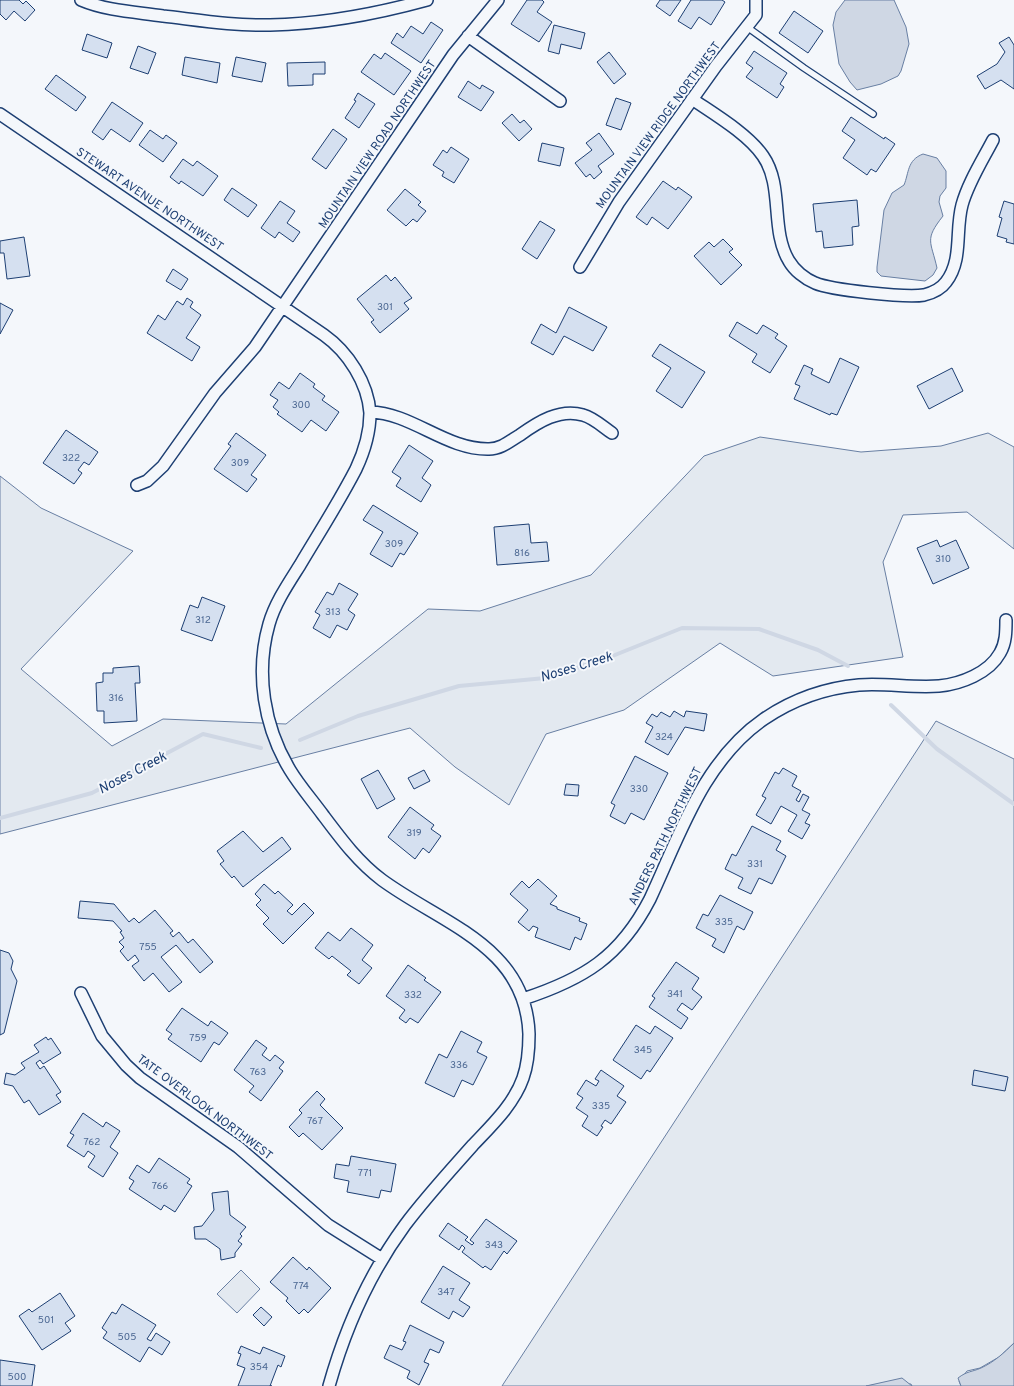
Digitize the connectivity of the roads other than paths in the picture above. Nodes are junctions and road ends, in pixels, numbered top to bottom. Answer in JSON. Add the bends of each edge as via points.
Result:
{"nodes":[{"id":1,"x":427,"y":0,"type":"edge"},
{"id":2,"x":498,"y":0,"type":"edge"},
{"id":3,"x":756,"y":0,"type":"edge"},
{"id":4,"x":89,"y":1,"type":"edge"},
{"id":5,"x":747,"y":27,"type":"junction"},
{"id":6,"x":468,"y":36,"type":"junction"},
{"id":7,"x":692,"y":99,"type":"junction"},
{"id":8,"x":560,"y":101,"type":"dead end"},
{"id":9,"x":0,"y":114,"type":"edge"},
{"id":10,"x":873,"y":114,"type":"dead end"},
{"id":11,"x":993,"y":140,"type":"dead end"},
{"id":12,"x":580,"y":267,"type":"dead end"},
{"id":13,"x":283,"y":308,"type":"junction"},
{"id":14,"x":370,"y":412,"type":"junction"},
{"id":15,"x":612,"y":433,"type":"dead end"},
{"id":16,"x":137,"y":486,"type":"dead end"},
{"id":17,"x":1006,"y":620,"type":"dead end"},
{"id":18,"x":81,"y":993,"type":"dead end"},
{"id":19,"x":523,"y":999,"type":"junction"},
{"id":20,"x":382,"y":1259,"type":"junction"},
{"id":21,"x":329,"y":1386,"type":"edge"}],
"edges":[{"from":1,"to":4,"type":"street","via":[[334,20],[268,25],[115,10]]},
{"from":2,"to":6,"type":"street","name":"MOUNTAIN VIEW ROAD NORTHWEST"},
{"from":3,"to":5,"type":"street","name":"MOUNTAIN VIEW RIDGE NORTHWEST","via":[[756,15]]},
{"from":5,"to":7,"type":"street","name":"MOUNTAIN VIEW RIDGE NORTHWEST"},
{"from":5,"to":10,"type":"lane"},
{"from":6,"to":8,"type":"street"},
{"from":6,"to":13,"type":"street","name":"MOUNTAIN VIEW ROAD NORTHWEST"},
{"from":7,"to":11,"type":"street","via":[[744,136],[764,156],[772,178],[784,252],[805,278],[828,287],[910,296],[930,294],[945,284],[957,256],[960,213],[965,197]]},
{"from":7,"to":12,"type":"street","name":"MOUNTAIN VIEW RIDGE NORTHWEST","via":[[619,202]]},
{"from":9,"to":13,"type":"street","name":"STEWART AVENUE NORTHWEST"},
{"from":13,"to":14,"type":"street","name":"STEWART AVENUE NORTHWEST","via":[[332,340],[345,354],[359,377]]},
{"from":13,"to":16,"type":"street","name":"MOUNTAIN VIEW ROAD NORTHWEST","via":[[215,393],[163,466]]},
{"from":14,"to":15,"type":"street","via":[[406,420],[457,443],[480,448],[499,447],[541,421],[567,413],[584,415]]},
{"from":14,"to":19,"type":"street","via":[[360,460],[270,621],[262,666],[269,720],[289,768],[351,851],[383,881],[492,953],[516,981]]},
{"from":17,"to":19,"type":"street","name":"ANDERS PATH NORTHWEST","via":[[1000,653],[984,669],[963,681],[939,686],[860,685],[830,690],[792,704],[756,726],[726,754],[708,778],[646,907],[623,941],[576,979]]},
{"from":18,"to":20,"type":"street","name":"TATE OVERLOOK NORTHWEST","via":[[102,1036],[140,1078],[238,1147],[328,1225]]},
{"from":19,"to":20,"type":"street","via":[[529,1042],[519,1087],[498,1118],[421,1205]]},
{"from":20,"to":21,"type":"street","via":[[355,1313]]}]}
